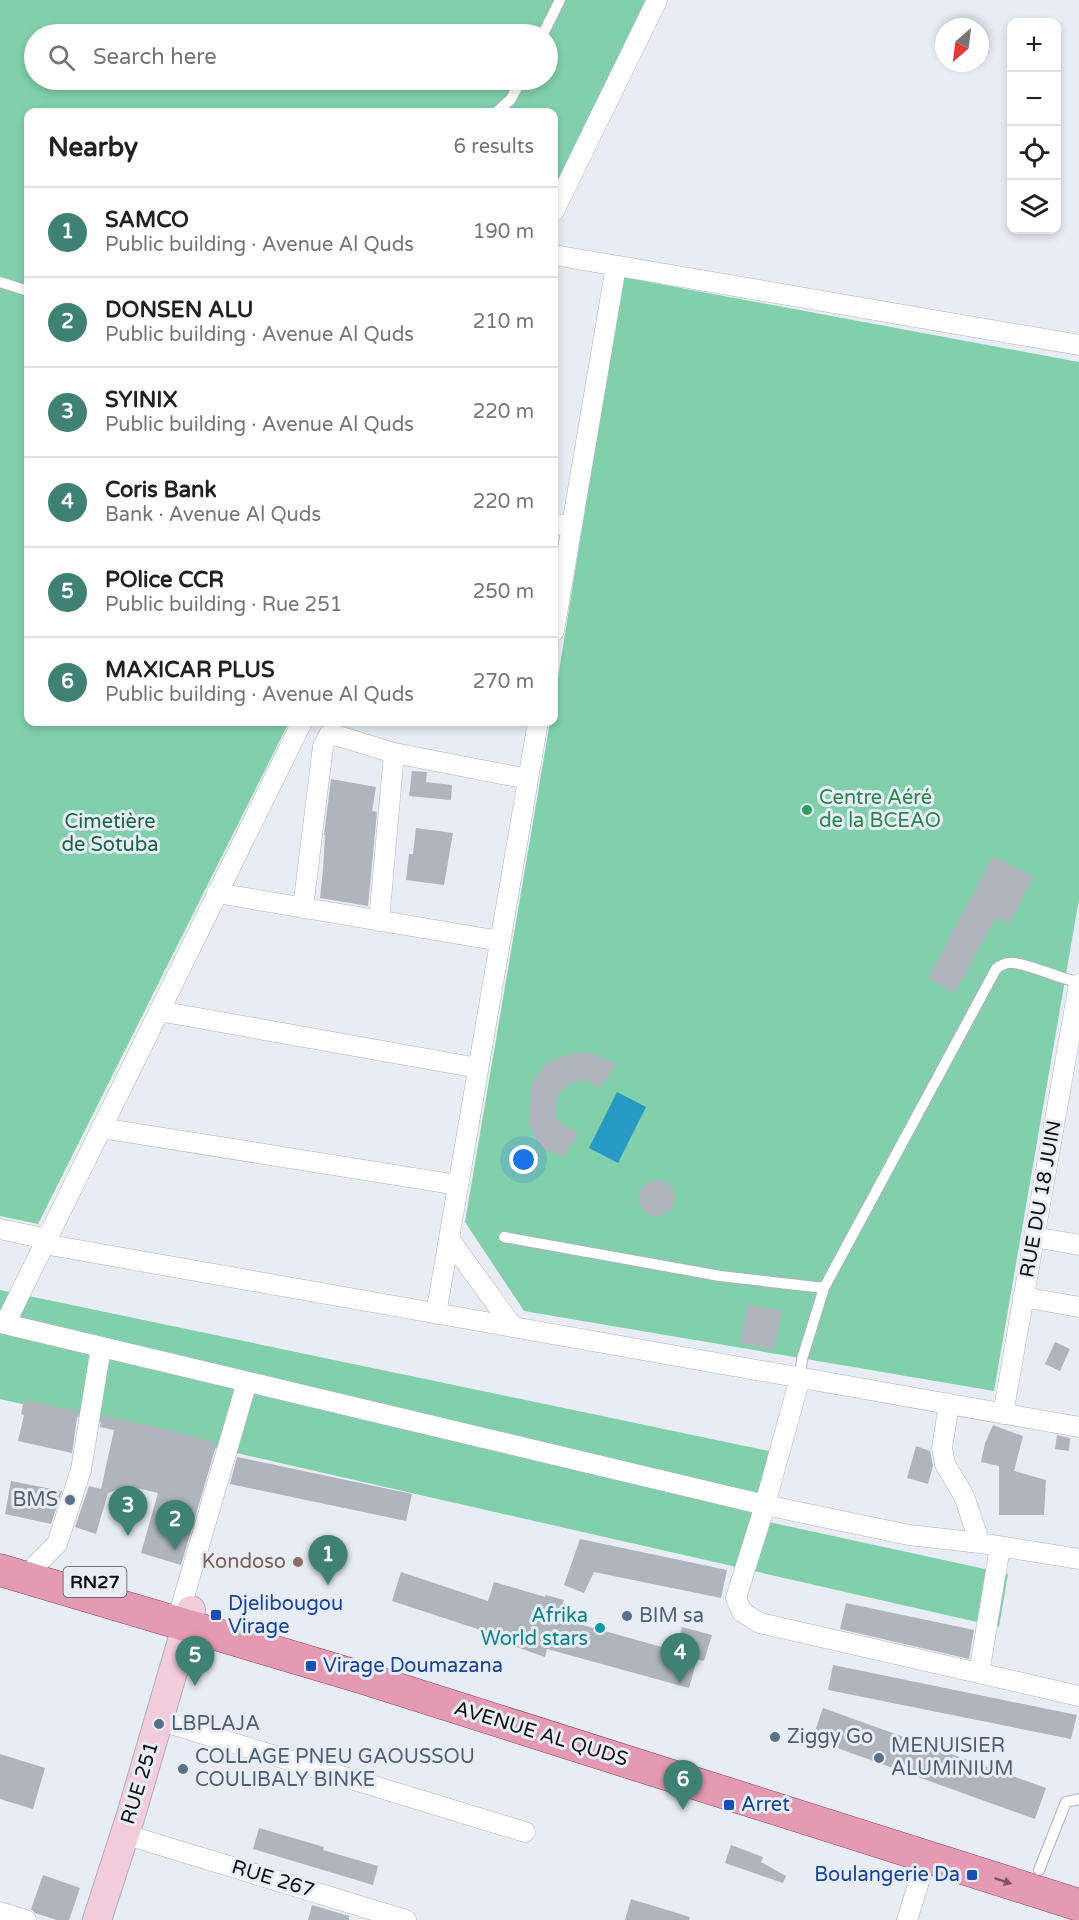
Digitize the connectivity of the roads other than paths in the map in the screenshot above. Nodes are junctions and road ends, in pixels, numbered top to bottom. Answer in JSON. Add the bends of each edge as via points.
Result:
{"nodes":[{"id":1,"x":560,"y":0,"type":"edge"},
{"id":2,"x":657,"y":0,"type":"edge"},
{"id":3,"x":548,"y":24,"type":"edge"},
{"id":4,"x":516,"y":90,"type":"edge"},
{"id":5,"x":501,"y":108,"type":"edge"},
{"id":6,"x":558,"y":203,"type":"edge"},
{"id":7,"x":558,"y":256,"type":"edge"},
{"id":8,"x":616,"y":266,"type":"junction"},
{"id":9,"x":0,"y":282,"type":"edge"},
{"id":10,"x":24,"y":290,"type":"edge"},
{"id":11,"x":1079,"y":345,"type":"edge"},
{"id":12,"x":562,"y":525,"type":"edge"},
{"id":13,"x":558,"y":578,"type":"edge"},
{"id":14,"x":300,"y":726,"type":"edge"},
{"id":15,"x":537,"y":726,"type":"edge"},
{"id":16,"x":394,"y":753,"type":"junction"},
{"id":17,"x":528,"y":779,"type":"junction"},
{"id":18,"x":217,"y":893,"type":"junction"},
{"id":19,"x":303,"y":908,"type":"junction"},
{"id":20,"x":379,"y":921,"type":"junction"},
{"id":21,"x":500,"y":940,"type":"junction"},
{"id":22,"x":1079,"y":983,"type":"edge"},
{"id":23,"x":159,"y":1011,"type":"junction"},
{"id":24,"x":1072,"y":1063,"type":"edge"},
{"id":25,"x":478,"y":1068,"type":"junction"},
{"id":26,"x":101,"y":1128,"type":"junction"},
{"id":27,"x":458,"y":1185,"type":"junction"},
{"id":28,"x":0,"y":1229,"type":"edge"},
{"id":29,"x":504,"y":1237,"type":"dead end"},
{"id":30,"x":1034,"y":1237,"type":"junction"},
{"id":31,"x":449,"y":1239,"type":"junction"},
{"id":32,"x":45,"y":1242,"type":"junction"},
{"id":33,"x":1079,"y":1245,"type":"edge"},
{"id":34,"x":824,"y":1288,"type":"junction"},
{"id":35,"x":1023,"y":1297,"type":"junction"},
{"id":36,"x":1079,"y":1307,"type":"edge"},
{"id":37,"x":436,"y":1314,"type":"junction"},
{"id":38,"x":513,"y":1327,"type":"junction"},
{"id":39,"x":101,"y":1347,"type":"junction"},
{"id":40,"x":800,"y":1378,"type":"junction"},
{"id":41,"x":247,"y":1382,"type":"junction"},
{"id":42,"x":949,"y":1404,"type":"junction"},
{"id":43,"x":1003,"y":1414,"type":"junction"},
{"id":44,"x":1079,"y":1427,"type":"edge"},
{"id":45,"x":765,"y":1505,"type":"junction"},
{"id":46,"x":980,"y":1543,"type":"junction"},
{"id":47,"x":1000,"y":1547,"type":"junction"},
{"id":48,"x":0,"y":1554,"type":"edge"},
{"id":49,"x":1079,"y":1559,"type":"edge"},
{"id":50,"x":36,"y":1565,"type":"junction"},
{"id":51,"x":0,"y":1570,"type":"edge"},
{"id":52,"x":193,"y":1617,"type":"junction"},
{"id":53,"x":979,"y":1673,"type":"junction"},
{"id":54,"x":1079,"y":1696,"type":"edge"},
{"id":55,"x":174,"y":1725,"type":"junction"},
{"id":56,"x":1079,"y":1799,"type":"edge"},
{"id":57,"x":525,"y":1832,"type":"dead end"},
{"id":58,"x":140,"y":1839,"type":"junction"},
{"id":59,"x":927,"y":1856,"type":"junction"},
{"id":60,"x":1040,"y":1870,"type":"junction"},
{"id":61,"x":1079,"y":1882,"type":"edge"},
{"id":62,"x":1079,"y":1905,"type":"edge"},
{"id":63,"x":0,"y":1912,"type":"edge"},
{"id":64,"x":26,"y":1920,"type":"edge"},
{"id":65,"x":97,"y":1920,"type":"edge"},
{"id":66,"x":114,"y":1920,"type":"edge"},
{"id":67,"x":406,"y":1920,"type":"edge"},
{"id":68,"x":907,"y":1920,"type":"edge"}],
"edges":[{"from":1,"to":3,"type":"lane"},
{"from":2,"to":6,"type":"street"},
{"from":4,"to":5,"type":"lane"},
{"from":7,"to":8,"type":"street"},
{"from":8,"to":11,"type":"street"},
{"from":8,"to":12,"type":"street"},
{"from":9,"to":10,"type":"lane"},
{"from":12,"to":13,"type":"street"},
{"from":14,"to":18,"type":"street"},
{"from":15,"to":17,"type":"street"},
{"from":16,"to":17,"type":"street"},
{"from":16,"to":19,"type":"street","via":[[329,735],[323,746]]},
{"from":16,"to":20,"type":"street"},
{"from":17,"to":21,"type":"street"},
{"from":18,"to":19,"type":"street"},
{"from":18,"to":23,"type":"street"},
{"from":19,"to":20,"type":"street"},
{"from":20,"to":21,"type":"street"},
{"from":21,"to":25,"type":"street"},
{"from":22,"to":24,"type":"street","name":"RUE DU 18 JUIN"},
{"from":22,"to":34,"type":"lane","via":[[1012,962],[996,969]]},
{"from":23,"to":25,"type":"street"},
{"from":23,"to":26,"type":"street"},
{"from":24,"to":30,"type":"street","name":"RUE DU 18 JUIN"},
{"from":25,"to":27,"type":"street"},
{"from":26,"to":27,"type":"street"},
{"from":26,"to":32,"type":"street"},
{"from":27,"to":31,"type":"street"},
{"from":28,"to":32,"type":"street"},
{"from":29,"to":34,"type":"lane","via":[[720,1276]]},
{"from":30,"to":33,"type":"street"},
{"from":30,"to":35,"type":"street","name":"RUE DU 18 JUIN"},
{"from":31,"to":37,"type":"street"},
{"from":31,"to":38,"type":"street"},
{"from":32,"to":37,"type":"street"},
{"from":32,"to":39,"type":"street","via":[[5,1324]]},
{"from":34,"to":40,"type":"lane"},
{"from":35,"to":36,"type":"street"},
{"from":35,"to":43,"type":"street","name":"RUE DU 18 JUIN"},
{"from":37,"to":38,"type":"street"},
{"from":38,"to":40,"type":"street"},
{"from":39,"to":41,"type":"street"},
{"from":39,"to":50,"type":"street","via":[[81,1470],[57,1544]]},
{"from":40,"to":42,"type":"street"},
{"from":40,"to":45,"type":"street"},
{"from":41,"to":45,"type":"street"},
{"from":41,"to":52,"type":"street"},
{"from":42,"to":43,"type":"street"},
{"from":42,"to":46,"type":"street","via":[[942,1448],[945,1464],[964,1496]]},
{"from":43,"to":44,"type":"street"},
{"from":45,"to":46,"type":"street","via":[[909,1535]]},
{"from":45,"to":53,"type":"street","via":[[736,1598],[742,1612],[760,1623]]},
{"from":46,"to":47,"type":"street"},
{"from":47,"to":49,"type":"street"},
{"from":47,"to":53,"type":"street"},
{"from":48,"to":50,"type":"main road","name":"AVENUE AL QUDS","number":"RN27"},
{"from":50,"to":52,"type":"main road","name":"AVENUE AL QUDS","number":"RN27"},
{"from":51,"to":52,"type":"main road","name":"AVENUE AL QUDS","number":"RN27"},
{"from":52,"to":55,"type":"main road","name":"RUE 251"},
{"from":52,"to":59,"type":"main road","name":"AVENUE AL QUDS","number":"RN27"},
{"from":52,"to":60,"type":"main road","name":"AVENUE AL QUDS","number":"RN27"},
{"from":52,"to":65,"type":"main road","name":"RUE 251"},
{"from":53,"to":54,"type":"street"},
{"from":55,"to":57,"type":"street"},
{"from":55,"to":58,"type":"main road","name":"RUE 251"},
{"from":56,"to":60,"type":"lane","via":[[1066,1802]]},
{"from":58,"to":66,"type":"main road","name":"RUE 251"},
{"from":58,"to":67,"type":"street","name":"RUE 267"},
{"from":59,"to":62,"type":"main road","name":"AVENUE AL QUDS","number":"RN27","one_way":true},
{"from":59,"to":68,"type":"street"},
{"from":60,"to":61,"type":"main road","name":"AVENUE AL QUDS","number":"RN27"},
{"from":63,"to":64,"type":"street"}]}
